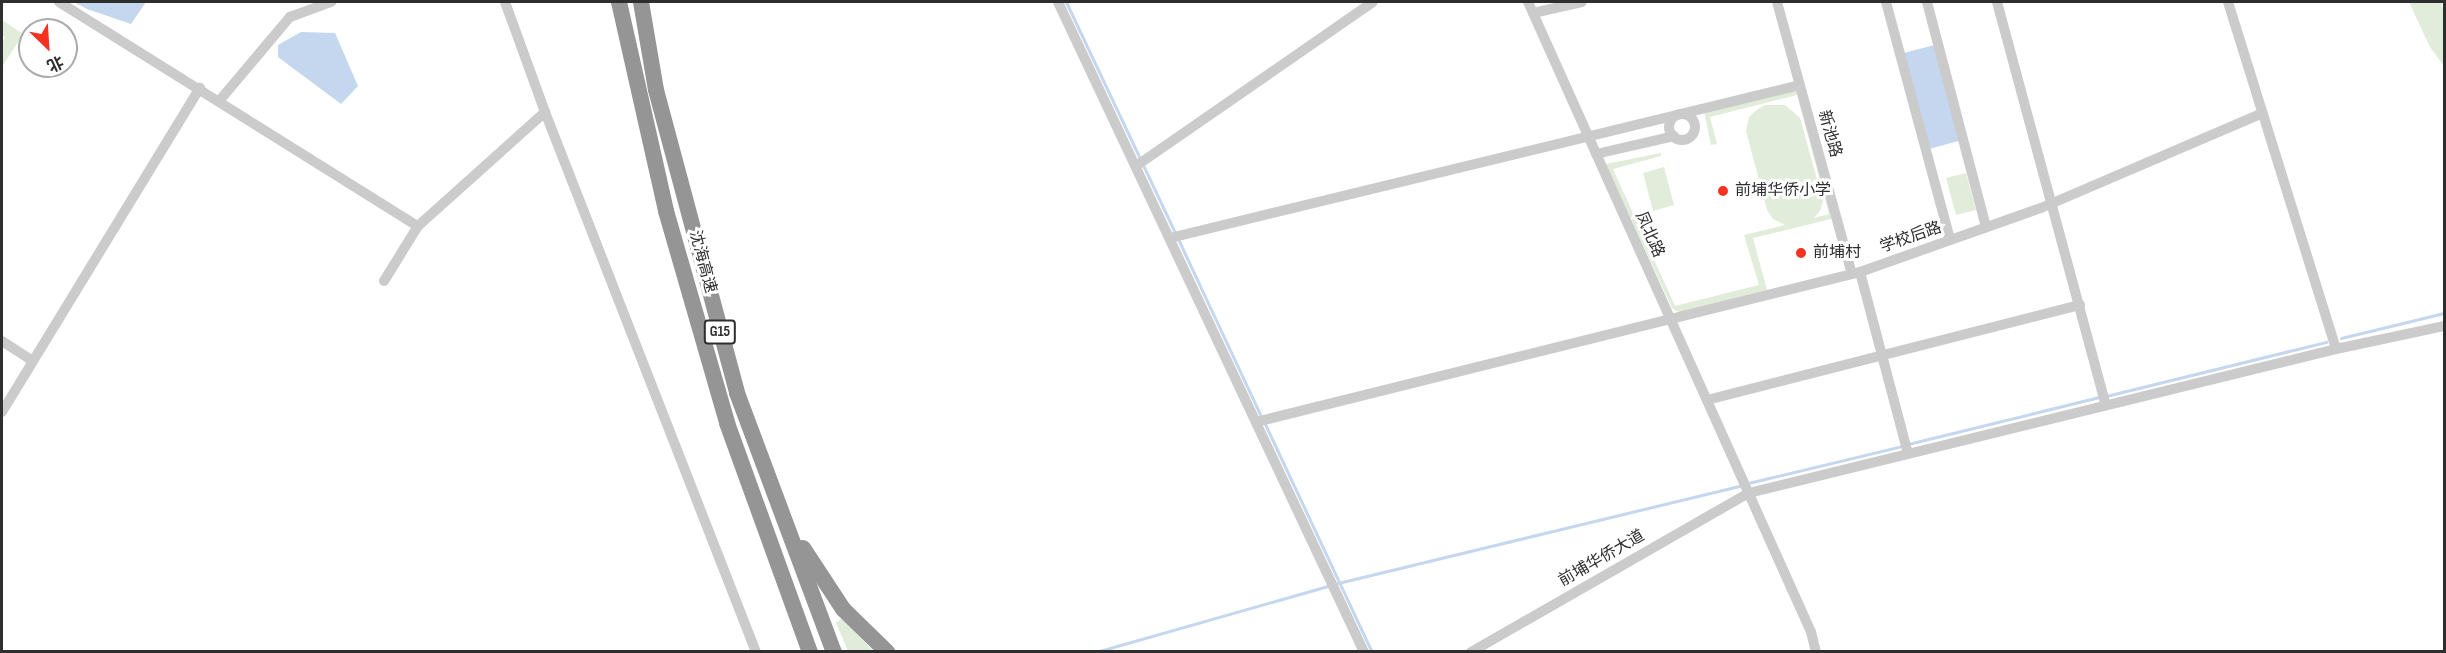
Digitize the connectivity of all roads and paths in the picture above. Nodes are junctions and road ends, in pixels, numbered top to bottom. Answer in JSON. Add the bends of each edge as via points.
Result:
{"nodes":[{"id":1,"x":59,"y":2,"type":"edge"},
{"id":2,"x":331,"y":2,"type":"edge"},
{"id":3,"x":505,"y":2,"type":"edge"},
{"id":4,"x":619,"y":2,"type":"edge"},
{"id":5,"x":641,"y":2,"type":"edge"},
{"id":6,"x":1058,"y":2,"type":"edge"},
{"id":7,"x":1373,"y":2,"type":"edge"},
{"id":8,"x":1528,"y":2,"type":"edge"},
{"id":9,"x":1582,"y":2,"type":"edge"},
{"id":10,"x":1777,"y":2,"type":"edge"},
{"id":11,"x":1886,"y":2,"type":"edge"},
{"id":12,"x":1927,"y":2,"type":"edge"},
{"id":13,"x":1997,"y":2,"type":"edge"},
{"id":14,"x":2228,"y":2,"type":"edge"},
{"id":15,"x":1533,"y":13,"type":"junction"},
{"id":16,"x":1800,"y":85,"type":"junction"},
{"id":17,"x":200,"y":88,"type":"junction"},
{"id":18,"x":220,"y":100,"type":"junction"},
{"id":19,"x":545,"y":112,"type":"junction"},
{"id":20,"x":2263,"y":113,"type":"junction"},
{"id":21,"x":1679,"y":114,"type":"junction"},
{"id":22,"x":1674,"y":136,"type":"junction"},
{"id":23,"x":1589,"y":137,"type":"junction"},
{"id":24,"x":1596,"y":154,"type":"junction"},
{"id":25,"x":1139,"y":163,"type":"junction"},
{"id":26,"x":2053,"y":203,"type":"junction"},
{"id":27,"x":418,"y":226,"type":"junction"},
{"id":28,"x":1986,"y":227,"type":"junction"},
{"id":29,"x":1174,"y":237,"type":"junction"},
{"id":30,"x":1950,"y":240,"type":"junction"},
{"id":31,"x":1856,"y":273,"type":"junction"},
{"id":32,"x":384,"y":281,"type":"dead end"},
{"id":33,"x":2080,"y":305,"type":"junction"},
{"id":34,"x":1670,"y":317,"type":"junction"},
{"id":35,"x":2445,"y":326,"type":"edge"},
{"id":36,"x":2,"y":341,"type":"edge"},
{"id":37,"x":2336,"y":349,"type":"junction"},
{"id":38,"x":1882,"y":356,"type":"junction"},
{"id":39,"x":33,"y":361,"type":"junction"},
{"id":40,"x":2104,"y":399,"type":"junction"},
{"id":41,"x":1707,"y":400,"type":"junction"},
{"id":42,"x":2,"y":412,"type":"edge"},
{"id":43,"x":1261,"y":421,"type":"junction"},
{"id":44,"x":1907,"y":448,"type":"junction"},
{"id":45,"x":1746,"y":487,"type":"junction"},
{"id":46,"x":780,"y":509,"type":"junction"},
{"id":47,"x":756,"y":651,"type":"edge"},
{"id":48,"x":810,"y":651,"type":"edge"},
{"id":49,"x":834,"y":651,"type":"edge"},
{"id":50,"x":887,"y":651,"type":"edge"},
{"id":51,"x":1364,"y":651,"type":"edge"},
{"id":52,"x":1471,"y":651,"type":"edge"},
{"id":53,"x":1816,"y":651,"type":"edge"}],
"edges":[{"from":1,"to":17,"type":"street"},
{"from":2,"to":18,"type":"street","via":[[290,17]]},
{"from":3,"to":19,"type":"street"},
{"from":4,"to":48,"type":"highway","name":"沈海高速","number":"G15","via":[[666,211],[727,423]]},
{"from":5,"to":46,"type":"highway","name":"沈海高速","number":"G15","via":[[656,90],[737,393]]},
{"from":6,"to":25,"type":"street"},
{"from":7,"to":25,"type":"street"},
{"from":8,"to":15,"type":"street","name":"凤北路"},
{"from":9,"to":15,"type":"street"},
{"from":10,"to":16,"type":"street","name":"新池路"},
{"from":11,"to":30,"type":"street"},
{"from":12,"to":28,"type":"street"},
{"from":13,"to":26,"type":"street"},
{"from":14,"to":20,"type":"street"},
{"from":15,"to":23,"type":"street","name":"凤北路"},
{"from":16,"to":21,"type":"street"},
{"from":16,"to":31,"type":"street","name":"新池路"},
{"from":17,"to":18,"type":"street"},
{"from":17,"to":39,"type":"street"},
{"from":18,"to":27,"type":"street"},
{"from":19,"to":27,"type":"street"},
{"from":19,"to":47,"type":"street"},
{"from":20,"to":26,"type":"street","name":"学校后路"},
{"from":20,"to":37,"type":"street"},
{"from":21,"to":22,"type":"street","via":[[1670,123]]},
{"from":21,"to":22,"type":"street","via":[[1691,117],[1695,129],[1687,139]]},
{"from":21,"to":23,"type":"street"},
{"from":22,"to":24,"type":"street"},
{"from":23,"to":24,"type":"street","name":"凤北路"},
{"from":23,"to":29,"type":"street"},
{"from":24,"to":34,"type":"street","name":"凤北路"},
{"from":25,"to":29,"type":"street"},
{"from":26,"to":28,"type":"street","name":"学校后路"},
{"from":26,"to":33,"type":"street"},
{"from":27,"to":32,"type":"street"},
{"from":28,"to":30,"type":"street","name":"学校后路"},
{"from":29,"to":43,"type":"street"},
{"from":30,"to":31,"type":"street","name":"学校后路"},
{"from":31,"to":34,"type":"street","name":"学校后路"},
{"from":31,"to":38,"type":"street","name":"新池路"},
{"from":33,"to":38,"type":"street"},
{"from":33,"to":40,"type":"street"},
{"from":34,"to":41,"type":"street","name":"凤北路"},
{"from":34,"to":43,"type":"street","name":"学校后路"},
{"from":35,"to":37,"type":"street","name":"前埔华侨大道"},
{"from":36,"to":39,"type":"street"},
{"from":37,"to":40,"type":"street","name":"前埔华侨大道"},
{"from":38,"to":41,"type":"street"},
{"from":38,"to":44,"type":"street","name":"新池路"},
{"from":39,"to":42,"type":"street"},
{"from":40,"to":44,"type":"street","name":"前埔华侨大道"},
{"from":41,"to":45,"type":"street","name":"凤北路"},
{"from":43,"to":51,"type":"street"},
{"from":44,"to":45,"type":"street","name":"前埔华侨大道"},
{"from":45,"to":52,"type":"street","name":"前埔华侨大道"},
{"from":45,"to":53,"type":"street","name":"凤北路","via":[[1812,632]]},
{"from":46,"to":49,"type":"highway","name":"沈海高速","number":"G15"},
{"from":46,"to":50,"type":"highway","via":[[843,609]]}]}
